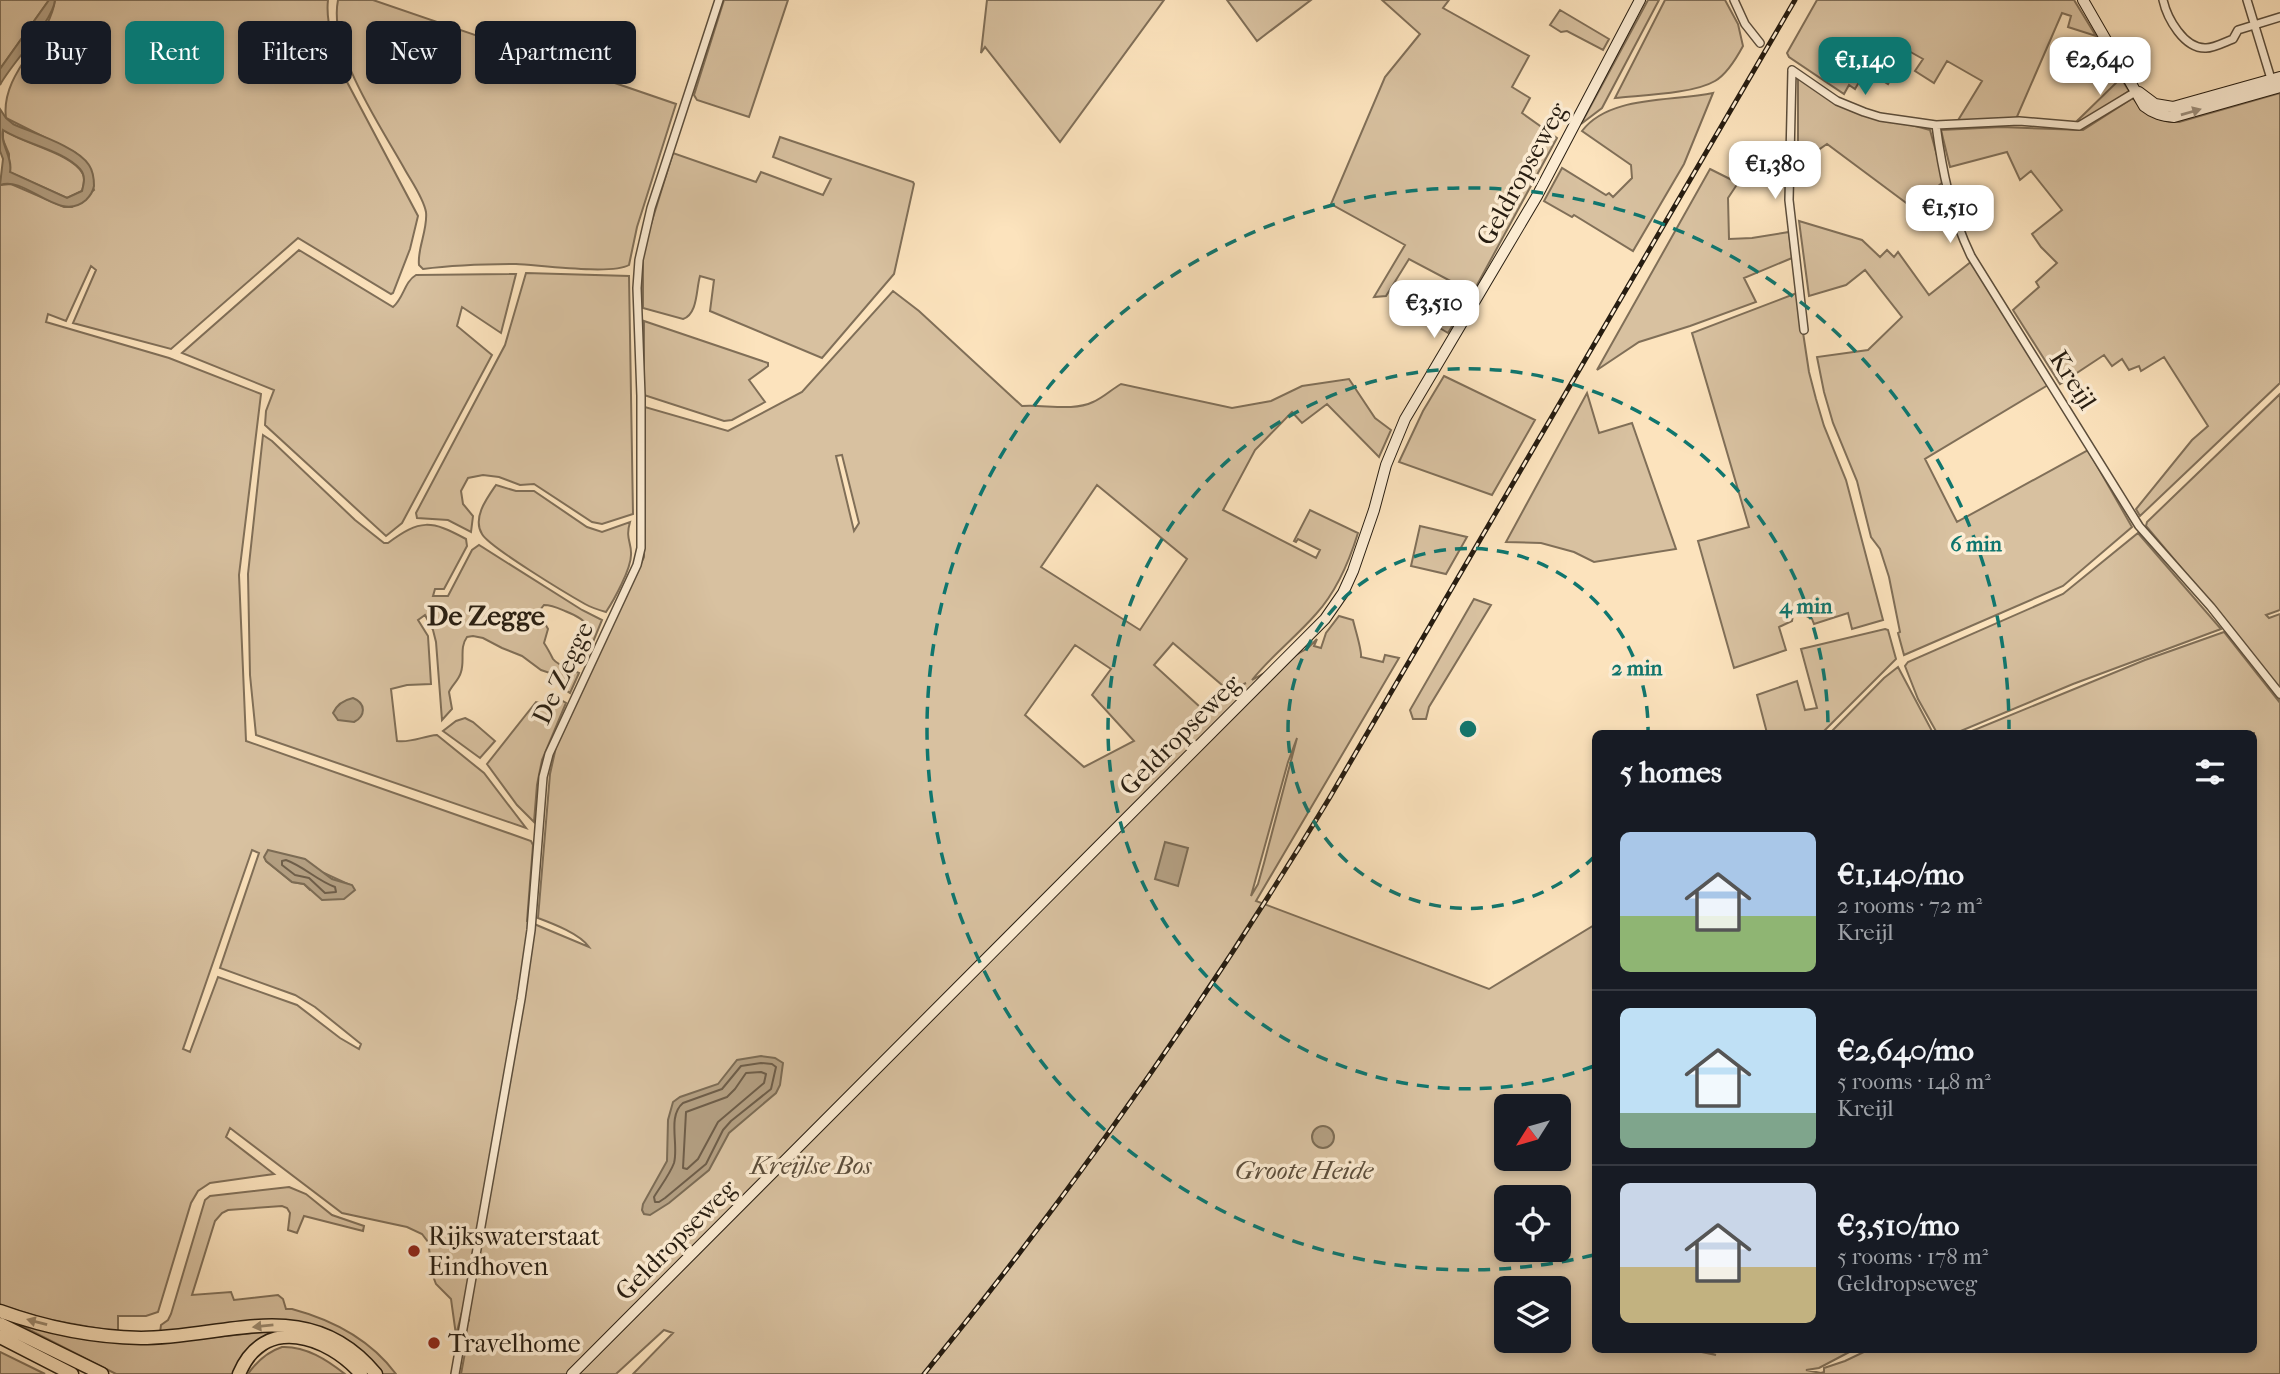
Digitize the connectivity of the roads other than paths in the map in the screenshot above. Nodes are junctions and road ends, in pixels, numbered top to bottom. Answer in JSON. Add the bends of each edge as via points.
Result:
{"nodes":[{"id":1,"x":719,"y":0,"type":"edge"},
{"id":2,"x":1640,"y":0,"type":"edge"},
{"id":3,"x":1734,"y":0,"type":"edge"},
{"id":4,"x":2083,"y":0,"type":"edge"},
{"id":5,"x":2163,"y":0,"type":"edge"},
{"id":6,"x":2247,"y":0,"type":"edge"},
{"id":7,"x":2280,"y":17,"type":"edge"},
{"id":8,"x":2255,"y":25,"type":"junction"},
{"id":9,"x":1760,"y":43,"type":"dead end"},
{"id":10,"x":2276,"y":83,"type":"edge"},
{"id":11,"x":2137,"y":91,"type":"junction"},
{"id":12,"x":1936,"y":125,"type":"junction"},
{"id":13,"x":1804,"y":330,"type":"dead end"},
{"id":14,"x":2280,"y":694,"type":"edge"},
{"id":15,"x":0,"y":1311,"type":"edge"},
{"id":16,"x":0,"y":1324,"type":"edge"},
{"id":17,"x":0,"y":1337,"type":"edge"},
{"id":18,"x":72,"y":1374,"type":"edge"},
{"id":19,"x":102,"y":1374,"type":"edge"},
{"id":20,"x":239,"y":1374,"type":"edge"},
{"id":21,"x":361,"y":1374,"type":"edge"},
{"id":22,"x":376,"y":1374,"type":"edge"},
{"id":23,"x":455,"y":1374,"type":"edge"},
{"id":24,"x":572,"y":1374,"type":"edge"}],
"edges":[{"from":1,"to":23,"type":"street","name":"De Zegge","via":[[651,208],[639,260],[641,548],[549,754],[543,777],[521,999]]},
{"from":2,"to":24,"type":"main road","name":"Geldropseweg","via":[[1537,196],[1405,419],[1353,571],[1325,619]]},
{"from":3,"to":9,"type":"street"},
{"from":4,"to":11,"type":"main road"},
{"from":5,"to":8,"type":"street","via":[[2186,41],[2204,49]]},
{"from":6,"to":8,"type":"street"},
{"from":7,"to":8,"type":"street"},
{"from":8,"to":10,"type":"street"},
{"from":10,"to":11,"type":"main road","via":[[2173,107],[2155,104]]},
{"from":11,"to":12,"type":"street","via":[[2078,126],[2019,121]]},
{"from":12,"to":13,"type":"street","via":[[1864,112],[1838,101],[1792,70],[1788,200]]},
{"from":12,"to":14,"type":"street","name":"Kreijl","via":[[1959,233],[1971,256],[2139,526]]},
{"from":22,"to":15,"type":"highway","one_way":true,"via":[[336,1339],[299,1326],[123,1337],[63,1329]]},
{"from":16,"to":19,"type":"highway"},
{"from":17,"to":18,"type":"highway"},
{"from":20,"to":21,"type":"highway","via":[[258,1347],[292,1337],[327,1346]]}]}
